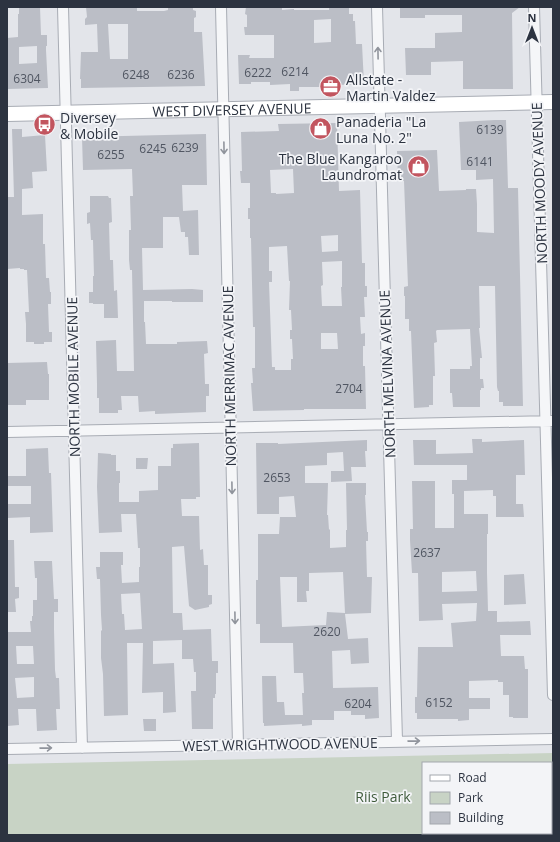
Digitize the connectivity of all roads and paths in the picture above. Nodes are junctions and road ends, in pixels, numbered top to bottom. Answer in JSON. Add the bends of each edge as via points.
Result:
{"nodes":[{"id":1,"x":63,"y":7,"type":"edge"},
{"id":2,"x":220,"y":7,"type":"edge"},
{"id":3,"x":377,"y":7,"type":"edge"},
{"id":4,"x":534,"y":7,"type":"edge"},
{"id":5,"x":553,"y":102,"type":"edge"},
{"id":6,"x":536,"y":103,"type":"junction"},
{"id":7,"x":380,"y":106,"type":"junction"},
{"id":8,"x":223,"y":109,"type":"junction"},
{"id":9,"x":66,"y":113,"type":"junction"},
{"id":10,"x":7,"y":114,"type":"edge"},
{"id":11,"x":549,"y":421,"type":"edge"},
{"id":12,"x":388,"y":424,"type":"junction"},
{"id":13,"x":231,"y":427,"type":"junction"},
{"id":14,"x":74,"y":430,"type":"junction"},
{"id":15,"x":7,"y":432,"type":"edge"},
{"id":16,"x":553,"y":695,"type":"edge"},
{"id":17,"x":553,"y":738,"type":"edge"},
{"id":18,"x":397,"y":742,"type":"junction"},
{"id":19,"x":238,"y":745,"type":"junction"},
{"id":20,"x":82,"y":748,"type":"junction"},
{"id":21,"x":7,"y":749,"type":"edge"}],
"edges":[{"from":1,"to":9,"type":"street","name":"NORTH MOBILE AVENUE"},
{"from":2,"to":8,"type":"street","name":"NORTH MERRIMAC AVENUE"},
{"from":7,"to":3,"type":"street","name":"NORTH MELVINA AVENUE","one_way":true},
{"from":4,"to":6,"type":"street","name":"NORTH MOODY AVENUE"},
{"from":5,"to":6,"type":"main road","name":"WEST DIVERSEY AVENUE"},
{"from":6,"to":7,"type":"main road","name":"WEST DIVERSEY AVENUE"},
{"from":6,"to":11,"type":"street","name":"NORTH MOODY AVENUE"},
{"from":7,"to":8,"type":"main road","name":"WEST DIVERSEY AVENUE"},
{"from":7,"to":12,"type":"street","name":"NORTH MELVINA AVENUE"},
{"from":8,"to":9,"type":"main road","name":"WEST DIVERSEY AVENUE"},
{"from":8,"to":13,"type":"street","name":"NORTH MERRIMAC AVENUE","one_way":true},
{"from":9,"to":10,"type":"main road","name":"WEST DIVERSEY AVENUE"},
{"from":9,"to":14,"type":"street","name":"NORTH MOBILE AVENUE"},
{"from":11,"to":12,"type":"street"},
{"from":11,"to":16,"type":"street","name":"NORTH MOODY AVENUE"},
{"from":12,"to":13,"type":"street"},
{"from":12,"to":18,"type":"street","name":"NORTH MELVINA AVENUE"},
{"from":13,"to":14,"type":"street"},
{"from":13,"to":19,"type":"street","name":"NORTH MERRIMAC AVENUE","one_way":true},
{"from":14,"to":15,"type":"street"},
{"from":14,"to":20,"type":"street","name":"NORTH MOBILE AVENUE"},
{"from":18,"to":17,"type":"street","name":"WEST WRIGHTWOOD AVENUE","one_way":true},
{"from":18,"to":19,"type":"street","name":"WEST WRIGHTWOOD AVENUE"},
{"from":19,"to":20,"type":"street","name":"WEST WRIGHTWOOD AVENUE"},
{"from":21,"to":20,"type":"street","name":"WEST WRIGHTWOOD AVENUE","one_way":true}]}
